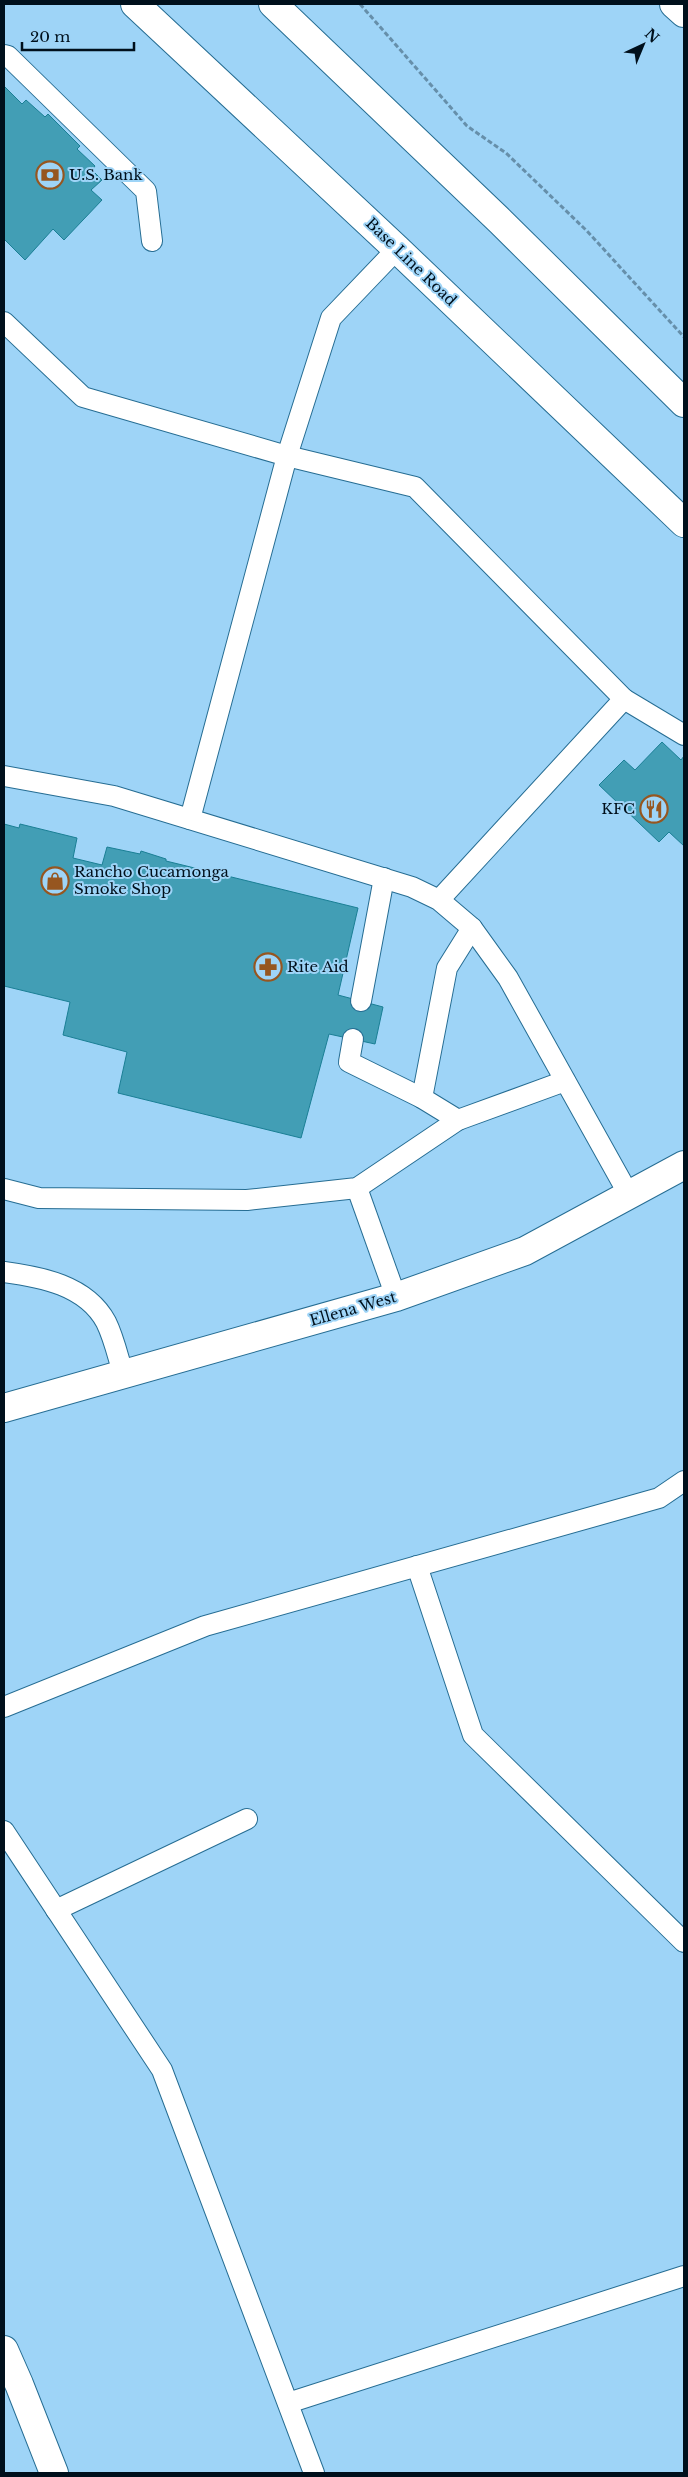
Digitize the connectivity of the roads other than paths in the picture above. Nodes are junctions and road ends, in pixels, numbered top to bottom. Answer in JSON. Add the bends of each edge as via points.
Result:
{"nodes":[{"id":1,"x":135,"y":4,"type":"edge"},
{"id":2,"x":273,"y":4,"type":"edge"},
{"id":3,"x":674,"y":4,"type":"edge"},
{"id":4,"x":684,"y":13,"type":"edge"},
{"id":5,"x":4,"y":56,"type":"edge"},
{"id":6,"x":152,"y":242,"type":"dead end"},
{"id":7,"x":397,"y":249,"type":"junction"},
{"id":8,"x":4,"y":322,"type":"edge"},
{"id":9,"x":684,"y":403,"type":"edge"},
{"id":10,"x":287,"y":456,"type":"junction"},
{"id":11,"x":684,"y":523,"type":"edge"},
{"id":12,"x":624,"y":699,"type":"junction"},
{"id":13,"x":684,"y":736,"type":"edge"},
{"id":14,"x":4,"y":776,"type":"edge"},
{"id":15,"x":190,"y":818,"type":"junction"},
{"id":16,"x":384,"y":878,"type":"junction"},
{"id":17,"x":439,"y":900,"type":"junction"},
{"id":18,"x":472,"y":928,"type":"junction"},
{"id":19,"x":361,"y":1001,"type":"dead end"},
{"id":20,"x":353,"y":1040,"type":"dead end"},
{"id":21,"x":565,"y":1081,"type":"junction"},
{"id":22,"x":422,"y":1098,"type":"junction"},
{"id":23,"x":458,"y":1120,"type":"junction"},
{"id":24,"x":684,"y":1165,"type":"edge"},
{"id":25,"x":357,"y":1188,"type":"junction"},
{"id":26,"x":4,"y":1190,"type":"edge"},
{"id":27,"x":629,"y":1195,"type":"junction"},
{"id":28,"x":4,"y":1272,"type":"edge"},
{"id":29,"x":396,"y":1297,"type":"junction"},
{"id":30,"x":123,"y":1373,"type":"junction"},
{"id":31,"x":4,"y":1408,"type":"edge"},
{"id":32,"x":684,"y":1481,"type":"edge"},
{"id":33,"x":417,"y":1566,"type":"junction"},
{"id":34,"x":4,"y":1707,"type":"edge"},
{"id":35,"x":248,"y":1818,"type":"dead end"},
{"id":36,"x":4,"y":1831,"type":"edge"},
{"id":37,"x":56,"y":1910,"type":"junction"},
{"id":38,"x":681,"y":1931,"type":"edge"},
{"id":39,"x":684,"y":2276,"type":"edge"},
{"id":40,"x":4,"y":2350,"type":"edge"},
{"id":41,"x":288,"y":2403,"type":"junction"},
{"id":42,"x":54,"y":2473,"type":"edge"},
{"id":43,"x":314,"y":2473,"type":"edge"}],
"edges":[{"from":1,"to":7,"type":"main road","name":"Base Line Road"},
{"from":2,"to":9,"type":"main road"},
{"from":3,"to":4,"type":"main road"},
{"from":5,"to":6,"type":"lane","via":[[8,56],[146,191]]},
{"from":7,"to":10,"type":"lane","via":[[331,318]]},
{"from":7,"to":11,"type":"main road","name":"Base Line Road"},
{"from":8,"to":10,"type":"lane","via":[[83,397]]},
{"from":10,"to":12,"type":"lane","via":[[415,487]]},
{"from":10,"to":15,"type":"lane"},
{"from":12,"to":13,"type":"lane"},
{"from":12,"to":17,"type":"lane"},
{"from":14,"to":15,"type":"lane","via":[[114,796]]},
{"from":15,"to":16,"type":"lane"},
{"from":16,"to":17,"type":"lane","via":[[412,886]]},
{"from":16,"to":19,"type":"lane"},
{"from":17,"to":18,"type":"lane"},
{"from":18,"to":21,"type":"lane","via":[[508,978]]},
{"from":18,"to":22,"type":"lane","via":[[447,968]]},
{"from":20,"to":22,"type":"lane","via":[[349,1062]]},
{"from":21,"to":23,"type":"lane"},
{"from":21,"to":27,"type":"lane"},
{"from":22,"to":23,"type":"lane"},
{"from":23,"to":25,"type":"lane"},
{"from":24,"to":27,"type":"main road","name":"Ellena West"},
{"from":25,"to":26,"type":"lane","via":[[247,1200],[39,1198]]},
{"from":25,"to":29,"type":"lane"},
{"from":27,"to":29,"type":"main road","name":"Ellena West","via":[[525,1251]]},
{"from":28,"to":30,"type":"lane","via":[[36,1276],[74,1290],[94,1306],[106,1323]]},
{"from":29,"to":30,"type":"main road","name":"Ellena West"},
{"from":30,"to":31,"type":"main road","name":"Ellena West"},
{"from":32,"to":33,"type":"lane","via":[[659,1498]]},
{"from":33,"to":34,"type":"lane","via":[[205,1626]]},
{"from":33,"to":38,"type":"lane","via":[[472,1735]]},
{"from":35,"to":37,"type":"lane"},
{"from":36,"to":37,"type":"lane"},
{"from":37,"to":41,"type":"lane","via":[[162,2070]]},
{"from":39,"to":41,"type":"lane"},
{"from":40,"to":42,"type":"main road"},
{"from":41,"to":43,"type":"lane"}]}
